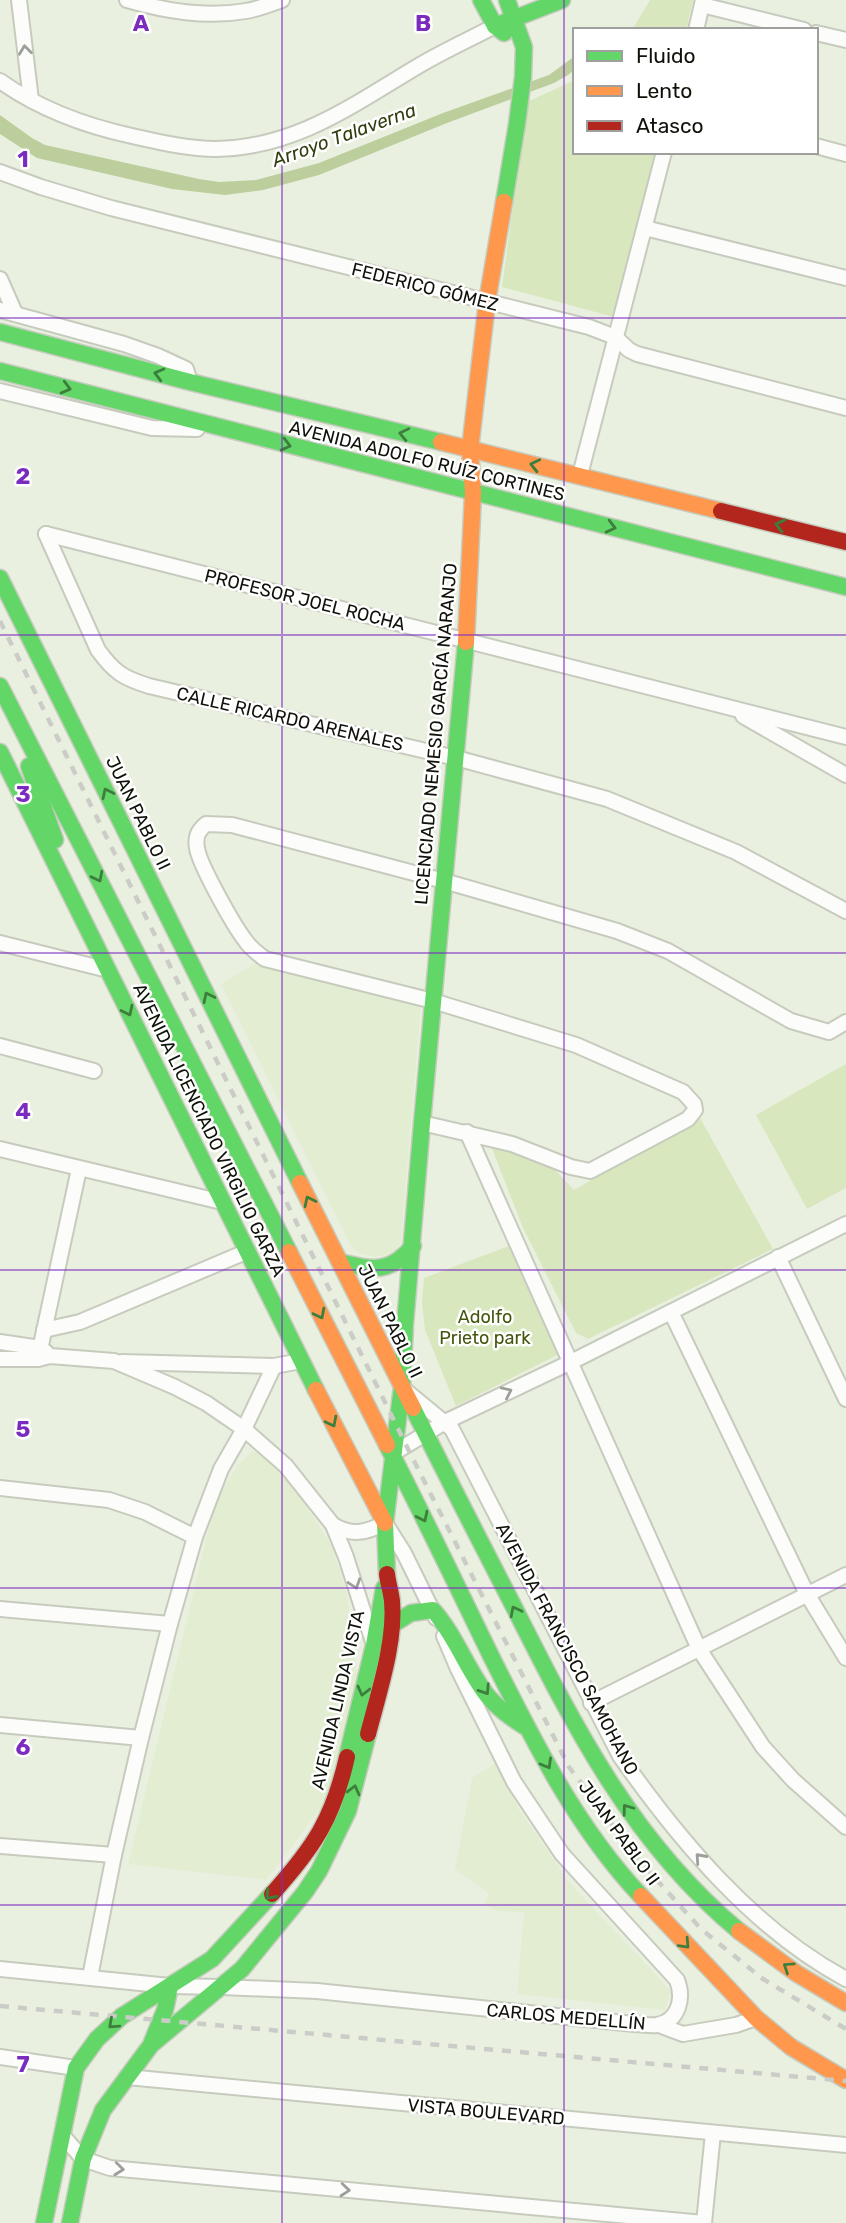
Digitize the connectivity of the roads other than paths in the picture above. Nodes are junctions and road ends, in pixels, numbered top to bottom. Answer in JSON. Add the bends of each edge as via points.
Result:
{"nodes":[{"id":1,"x":19,"y":0,"type":"edge"},
{"id":2,"x":127,"y":0,"type":"edge"},
{"id":3,"x":282,"y":0,"type":"edge"},
{"id":4,"x":481,"y":0,"type":"edge"},
{"id":5,"x":507,"y":0,"type":"edge"},
{"id":6,"x":562,"y":0,"type":"edge"},
{"id":7,"x":703,"y":2,"type":"edge"},
{"id":8,"x":514,"y":19,"type":"junction"},
{"id":9,"x":495,"y":26,"type":"junction"},
{"id":10,"x":696,"y":28,"type":"edge"},
{"id":11,"x":796,"y":28,"type":"edge"},
{"id":12,"x":818,"y":33,"type":"edge"},
{"id":13,"x":846,"y":40,"type":"edge"},
{"id":14,"x":524,"y":47,"type":"junction"},
{"id":15,"x":0,"y":81,"type":"edge"},
{"id":16,"x":31,"y":100,"type":"junction"},
{"id":17,"x":818,"y":146,"type":"edge"},
{"id":18,"x":846,"y":153,"type":"edge"},
{"id":19,"x":664,"y":154,"type":"edge"},
{"id":20,"x":0,"y":172,"type":"edge"},
{"id":21,"x":645,"y":228,"type":"junction"},
{"id":22,"x":846,"y":278,"type":"edge"},
{"id":23,"x":0,"y":279,"type":"edge"},
{"id":24,"x":487,"y":302,"type":"junction"},
{"id":25,"x":0,"y":310,"type":"edge"},
{"id":26,"x":15,"y":313,"type":"junction"},
{"id":27,"x":0,"y":332,"type":"edge"},
{"id":28,"x":615,"y":337,"type":"junction"},
{"id":29,"x":0,"y":371,"type":"edge"},
{"id":30,"x":190,"y":382,"type":"junction"},
{"id":31,"x":0,"y":391,"type":"edge"},
{"id":32,"x":846,"y":408,"type":"edge"},
{"id":33,"x":223,"y":429,"type":"junction"},
{"id":34,"x":470,"y":449,"type":"junction"},
{"id":35,"x":580,"y":475,"type":"junction"},
{"id":36,"x":473,"y":492,"type":"junction"},
{"id":37,"x":846,"y":542,"type":"edge"},
{"id":38,"x":0,"y":578,"type":"edge"},
{"id":39,"x":846,"y":587,"type":"edge"},
{"id":40,"x":466,"y":641,"type":"junction"},
{"id":41,"x":124,"y":678,"type":"joint"},
{"id":42,"x":3,"y":692,"type":"edge"},
{"id":43,"x":727,"y":707,"type":"junction"},
{"id":44,"x":846,"y":737,"type":"edge"},
{"id":45,"x":0,"y":752,"type":"edge"},
{"id":46,"x":456,"y":758,"type":"junction"},
{"id":47,"x":846,"y":775,"type":"edge"},
{"id":48,"x":444,"y":881,"type":"junction"},
{"id":49,"x":846,"y":911,"type":"edge"},
{"id":50,"x":80,"y":915,"type":"junction"},
{"id":51,"x":0,"y":943,"type":"edge"},
{"id":52,"x":108,"y":971,"type":"junction"},
{"id":53,"x":433,"y":1001,"type":"junction"},
{"id":54,"x":846,"y":1022,"type":"edge"},
{"id":55,"x":0,"y":1046,"type":"edge"},
{"id":56,"x":94,"y":1071,"type":"dead end"},
{"id":57,"x":422,"y":1123,"type":"junction"},
{"id":58,"x":467,"y":1132,"type":"junction"},
{"id":59,"x":0,"y":1149,"type":"edge"},
{"id":60,"x":79,"y":1169,"type":"junction"},
{"id":61,"x":222,"y":1202,"type":"junction"},
{"id":62,"x":846,"y":1224,"type":"edge"},
{"id":63,"x":413,"y":1246,"type":"junction"},
{"id":64,"x":248,"y":1251,"type":"junction"},
{"id":65,"x":778,"y":1257,"type":"junction"},
{"id":66,"x":340,"y":1262,"type":"junction"},
{"id":67,"x":671,"y":1312,"type":"junction"},
{"id":68,"x":44,"y":1330,"type":"junction"},
{"id":69,"x":0,"y":1342,"type":"edge"},
{"id":70,"x":43,"y":1354,"type":"junction"},
{"id":71,"x":0,"y":1359,"type":"edge"},
{"id":72,"x":301,"y":1361,"type":"junction"},
{"id":73,"x":114,"y":1362,"type":"junction"},
{"id":74,"x":571,"y":1362,"type":"junction"},
{"id":75,"x":274,"y":1366,"type":"junction"},
{"id":76,"x":402,"y":1388,"type":"junction"},
{"id":77,"x":846,"y":1399,"type":"edge"},
{"id":78,"x":445,"y":1422,"type":"junction"},
{"id":79,"x":244,"y":1429,"type":"junction"},
{"id":80,"x":425,"y":1432,"type":"junction"},
{"id":81,"x":392,"y":1454,"type":"junction"},
{"id":82,"x":0,"y":1488,"type":"edge"},
{"id":83,"x":385,"y":1523,"type":"junction"},
{"id":84,"x":333,"y":1525,"type":"junction"},
{"id":85,"x":195,"y":1537,"type":"junction"},
{"id":86,"x":846,"y":1574,"type":"edge"},
{"id":87,"x":387,"y":1576,"type":"junction"},
{"id":88,"x":807,"y":1594,"type":"junction"},
{"id":89,"x":0,"y":1609,"type":"edge"},
{"id":90,"x":433,"y":1610,"type":"junction"},
{"id":91,"x":170,"y":1624,"type":"junction"},
{"id":92,"x":392,"y":1625,"type":"junction"},
{"id":93,"x":374,"y":1644,"type":"junction"},
{"id":94,"x":699,"y":1649,"type":"junction"},
{"id":95,"x":846,"y":1658,"type":"edge"},
{"id":96,"x":592,"y":1703,"type":"junction"},
{"id":97,"x":0,"y":1725,"type":"edge"},
{"id":98,"x":526,"y":1727,"type":"junction"},
{"id":99,"x":141,"y":1738,"type":"junction"},
{"id":100,"x":846,"y":1827,"type":"edge"},
{"id":101,"x":0,"y":1846,"type":"edge"},
{"id":102,"x":114,"y":1855,"type":"junction"},
{"id":103,"x":0,"y":1969,"type":"edge"},
{"id":104,"x":90,"y":1977,"type":"junction"},
{"id":105,"x":846,"y":1979,"type":"edge"},
{"id":106,"x":170,"y":1986,"type":"junction"},
{"id":107,"x":222,"y":1987,"type":"junction"},
{"id":108,"x":846,"y":2003,"type":"edge"},
{"id":109,"x":756,"y":2018,"type":"junction"},
{"id":110,"x":659,"y":2025,"type":"junction"},
{"id":111,"x":151,"y":2045,"type":"junction"},
{"id":112,"x":0,"y":2057,"type":"edge"},
{"id":113,"x":76,"y":2068,"type":"junction"},
{"id":114,"x":127,"y":2077,"type":"junction"},
{"id":115,"x":846,"y":2080,"type":"edge"},
{"id":116,"x":713,"y":2133,"type":"junction"},
{"id":117,"x":62,"y":2136,"type":"junction"},
{"id":118,"x":846,"y":2145,"type":"edge"},
{"id":119,"x":83,"y":2159,"type":"junction"},
{"id":120,"x":532,"y":2207,"type":"junction"},
{"id":121,"x":44,"y":2223,"type":"edge"},
{"id":122,"x":70,"y":2223,"type":"edge"},
{"id":123,"x":530,"y":2223,"type":"edge"},
{"id":124,"x":704,"y":2223,"type":"edge"}],
"edges":[{"from":16,"to":1,"type":"street","one_way":true},
{"from":2,"to":3,"type":"street","via":[[186,14],[217,14],[248,11]]},
{"from":4,"to":9,"type":"main road"},
{"from":5,"to":8,"type":"main road"},
{"from":6,"to":8,"type":"main road"},
{"from":7,"to":10,"type":"street"},
{"from":7,"to":11,"type":"street"},
{"from":8,"to":9,"type":"main road"},
{"from":8,"to":14,"type":"main road"},
{"from":9,"to":14,"type":"main road"},
{"from":9,"to":16,"type":"street","via":[[320,125],[251,145],[216,149],[167,144],[117,133]]},
{"from":12,"to":13,"type":"street"},
{"from":14,"to":24,"type":"main road","name":"LICENCIADO NEMESIO GARCÍA NARANJO","via":[[517,124]]},
{"from":15,"to":16,"type":"street"},
{"from":17,"to":18,"type":"street"},
{"from":19,"to":21,"type":"street"},
{"from":20,"to":24,"type":"street","name":"FEDERICO GÓMEZ","via":[[111,208]]},
{"from":21,"to":22,"type":"street"},
{"from":21,"to":28,"type":"street"},
{"from":23,"to":26,"type":"street"},
{"from":24,"to":28,"type":"street","name":"FEDERICO GÓMEZ"},
{"from":24,"to":34,"type":"main road","name":"LICENCIADO NEMESIO GARCÍA NARANJO"},
{"from":25,"to":26,"type":"street"},
{"from":26,"to":30,"type":"street","via":[[158,356],[186,369]]},
{"from":30,"to":27,"type":"main road","name":"AVENIDA ADOLFO RUÍZ CORTINES","one_way":true},
{"from":28,"to":32,"type":"street","name":"FEDERICO GÓMEZ","via":[[637,354]]},
{"from":28,"to":35,"type":"street"},
{"from":29,"to":33,"type":"main road","name":"AVENIDA ADOLFO RUÍZ CORTINES","one_way":true},
{"from":34,"to":30,"type":"main road","name":"AVENIDA ADOLFO RUÍZ CORTINES","one_way":true},
{"from":31,"to":33,"type":"street","via":[[152,428]]},
{"from":33,"to":36,"type":"main road","name":"AVENIDA ADOLFO RUÍZ CORTINES","one_way":true},
{"from":35,"to":34,"type":"main road","name":"AVENIDA ADOLFO RUÍZ CORTINES","one_way":true},
{"from":34,"to":36,"type":"main road","name":"LICENCIADO NEMESIO GARCÍA NARANJO"},
{"from":37,"to":35,"type":"main road","name":"AVENIDA ADOLFO RUÍZ CORTINES","one_way":true},
{"from":36,"to":39,"type":"main road","name":"AVENIDA ADOLFO RUÍZ CORTINES","one_way":true},
{"from":36,"to":40,"type":"main road","name":"LICENCIADO NEMESIO GARCÍA NARANJO"},
{"from":66,"to":38,"type":"main road","name":"JUAN PABLO II","one_way":true},
{"from":40,"to":41,"type":"street","name":"PROFESOR JOEL ROCHA","via":[[46,534],[98,650]]},
{"from":40,"to":43,"type":"street","name":"PROFESOR JOEL ROCHA"},
{"from":40,"to":46,"type":"main road","name":"LICENCIADO NEMESIO GARCÍA NARANJO"},
{"from":41,"to":46,"type":"street","name":"CALLE RICARDO ARENALES"},
{"from":42,"to":50,"type":"main road"},
{"from":42,"to":81,"type":"main road","name":"JUAN PABLO II","one_way":true},
{"from":43,"to":44,"type":"street","name":"PROFESOR JOEL ROCHA"},
{"from":43,"to":47,"type":"street","name":"PROFESOR JOEL ROCHA"},
{"from":45,"to":50,"type":"main road","name":"AVENIDA LICENCIADO VIRGILIO GARZA"},
{"from":46,"to":48,"type":"main road","name":"LICENCIADO NEMESIO GARCÍA NARANJO"},
{"from":46,"to":49,"type":"street","name":"CALLE RICARDO ARENALES","via":[[607,799],[736,852]]},
{"from":48,"to":53,"type":"main road","name":"LICENCIADO NEMESIO GARCÍA NARANJO"},
{"from":48,"to":53,"type":"street","via":[[232,825],[206,824],[196,839],[203,865],[243,938],[265,959]]},
{"from":48,"to":54,"type":"street","via":[[617,931],[668,951],[791,1021],[829,1032]]},
{"from":50,"to":52,"type":"main road","name":"AVENIDA LICENCIADO VIRGILIO GARZA"},
{"from":51,"to":52,"type":"street"},
{"from":52,"to":61,"type":"main road","name":"AVENIDA LICENCIADO VIRGILIO GARZA","one_way":true},
{"from":53,"to":57,"type":"main road","name":"LICENCIADO NEMESIO GARCÍA NARANJO"},
{"from":53,"to":58,"type":"street","via":[[576,1045],[683,1092],[695,1110],[688,1119],[590,1171]]},
{"from":55,"to":56,"type":"street"},
{"from":57,"to":58,"type":"street"},
{"from":57,"to":63,"type":"main road","name":"LICENCIADO NEMESIO GARCÍA NARANJO"},
{"from":58,"to":74,"type":"street"},
{"from":59,"to":60,"type":"street"},
{"from":60,"to":61,"type":"street"},
{"from":60,"to":68,"type":"street"},
{"from":61,"to":64,"type":"main road","name":"AVENIDA LICENCIADO VIRGILIO GARZA"},
{"from":62,"to":65,"type":"street"},
{"from":63,"to":66,"type":"main road","via":[[403,1259],[381,1269]]},
{"from":63,"to":76,"type":"main road","name":"LICENCIADO NEMESIO GARCÍA NARANJO"},
{"from":64,"to":68,"type":"street","via":[[80,1322]]},
{"from":64,"to":72,"type":"main road","name":"AVENIDA LICENCIADO VIRGILIO GARZA"},
{"from":65,"to":67,"type":"street"},
{"from":65,"to":77,"type":"street"},
{"from":66,"to":76,"type":"main road","name":"JUAN PABLO II"},
{"from":67,"to":74,"type":"street"},
{"from":67,"to":88,"type":"street"},
{"from":68,"to":70,"type":"street"},
{"from":69,"to":70,"type":"street"},
{"from":70,"to":71,"type":"street"},
{"from":70,"to":73,"type":"street"},
{"from":72,"to":75,"type":"street"},
{"from":72,"to":83,"type":"main road","name":"AVENIDA LICENCIADO VIRGILIO GARZA","one_way":true},
{"from":73,"to":75,"type":"street"},
{"from":73,"to":79,"type":"street","via":[[196,1398]]},
{"from":78,"to":74,"type":"street","one_way":true},
{"from":74,"to":94,"type":"street"},
{"from":75,"to":79,"type":"street"},
{"from":76,"to":78,"type":"street","name":"AVENIDA FRANCISCO SAMOHANO"},
{"from":76,"to":80,"type":"main road","name":"JUAN PABLO II"},
{"from":76,"to":81,"type":"main road","name":"LICENCIADO NEMESIO GARCÍA NARANJO"},
{"from":78,"to":80,"type":"street"},
{"from":78,"to":96,"type":"street","name":"AVENIDA FRANCISCO SAMOHANO"},
{"from":79,"to":84,"type":"street","via":[[286,1466]]},
{"from":79,"to":85,"type":"street","via":[[220,1469]]},
{"from":80,"to":81,"type":"street"},
{"from":108,"to":80,"type":"main road","name":"JUAN PABLO II","one_way":true,"via":[[765,1952],[715,1911],[663,1857],[623,1804],[552,1684]]},
{"from":81,"to":83,"type":"main road","name":"AVENIDA LINDA VISTA"},
{"from":81,"to":98,"type":"main road","name":"JUAN PABLO II","one_way":true},
{"from":82,"to":85,"type":"street","via":[[109,1500]]},
{"from":83,"to":84,"type":"street","via":[[352,1533]]},
{"from":83,"to":87,"type":"main road","name":"AVENIDA LINDA VISTA"},
{"from":83,"to":90,"type":"street","name":"CARLOS MEDELLÍN"},
{"from":84,"to":93,"type":"street","one_way":true},
{"from":85,"to":91,"type":"street"},
{"from":86,"to":88,"type":"street"},
{"from":87,"to":92,"type":"main road","name":"AVENIDA LINDA VISTA"},
{"from":87,"to":93,"type":"main road","name":"AVENIDA LINDA VISTA"},
{"from":88,"to":94,"type":"street"},
{"from":88,"to":95,"type":"street"},
{"from":89,"to":91,"type":"street"},
{"from":90,"to":92,"type":"main road","via":[[409,1613]]},
{"from":90,"to":98,"type":"main road","one_way":true,"via":[[445,1622],[486,1693]]},
{"from":90,"to":110,"type":"street","name":"CARLOS MEDELLÍN","via":[[514,1782],[562,1854],[677,1980],[682,1997],[677,2010]]},
{"from":91,"to":99,"type":"street"},
{"from":107,"to":92,"type":"main road","name":"AVENIDA LINDA VISTA","one_way":true,"via":[[306,1892],[337,1837],[383,1677]]},
{"from":93,"to":106,"type":"main road","name":"AVENIDA LINDA VISTA","one_way":true,"via":[[339,1792],[327,1823],[300,1863],[212,1959]]},
{"from":94,"to":96,"type":"street"},
{"from":94,"to":100,"type":"street","via":[[763,1748]]},
{"from":105,"to":96,"type":"street","name":"AVENIDA FRANCISCO SAMOHANO","one_way":true,"via":[[792,1945],[710,1870],[647,1795]]},
{"from":97,"to":99,"type":"street"},
{"from":98,"to":109,"type":"main road","name":"JUAN PABLO II","one_way":true,"via":[[592,1834],[634,1889]]},
{"from":99,"to":102,"type":"street"},
{"from":101,"to":102,"type":"street"},
{"from":102,"to":104,"type":"street"},
{"from":103,"to":104,"type":"street","name":"CARLOS MEDELLÍN"},
{"from":104,"to":106,"type":"street","name":"CARLOS MEDELLÍN"},
{"from":106,"to":107,"type":"street","name":"CARLOS MEDELLÍN"},
{"from":106,"to":111,"type":"main road"},
{"from":106,"to":113,"type":"main road","name":"AVENIDA LINDA VISTA","one_way":true,"via":[[122,2016]]},
{"from":107,"to":110,"type":"street","name":"CARLOS MEDELLÍN"},
{"from":107,"to":111,"type":"main road","name":"AVENIDA LINDA VISTA"},
{"from":109,"to":110,"type":"street","via":[[683,2035]]},
{"from":109,"to":115,"type":"main road","name":"JUAN PABLO II","via":[[791,2047]]},
{"from":111,"to":114,"type":"main road","name":"AVENIDA LINDA VISTA"},
{"from":112,"to":113,"type":"street"},
{"from":113,"to":117,"type":"main road","name":"AVENIDA LINDA VISTA"},
{"from":114,"to":116,"type":"street","name":"VISTA BOULEVARD"},
{"from":114,"to":119,"type":"main road","name":"AVENIDA LINDA VISTA","via":[[103,2110]]},
{"from":116,"to":118,"type":"street","name":"VISTA BOULEVARD"},
{"from":116,"to":124,"type":"street"},
{"from":117,"to":119,"type":"street"},
{"from":117,"to":121,"type":"main road","name":"AVENIDA LINDA VISTA"},
{"from":119,"to":120,"type":"street","one_way":true,"via":[[110,2168]]},
{"from":119,"to":122,"type":"main road","name":"AVENIDA LINDA VISTA"},
{"from":120,"to":123,"type":"street"},
{"from":120,"to":124,"type":"street"}]}
